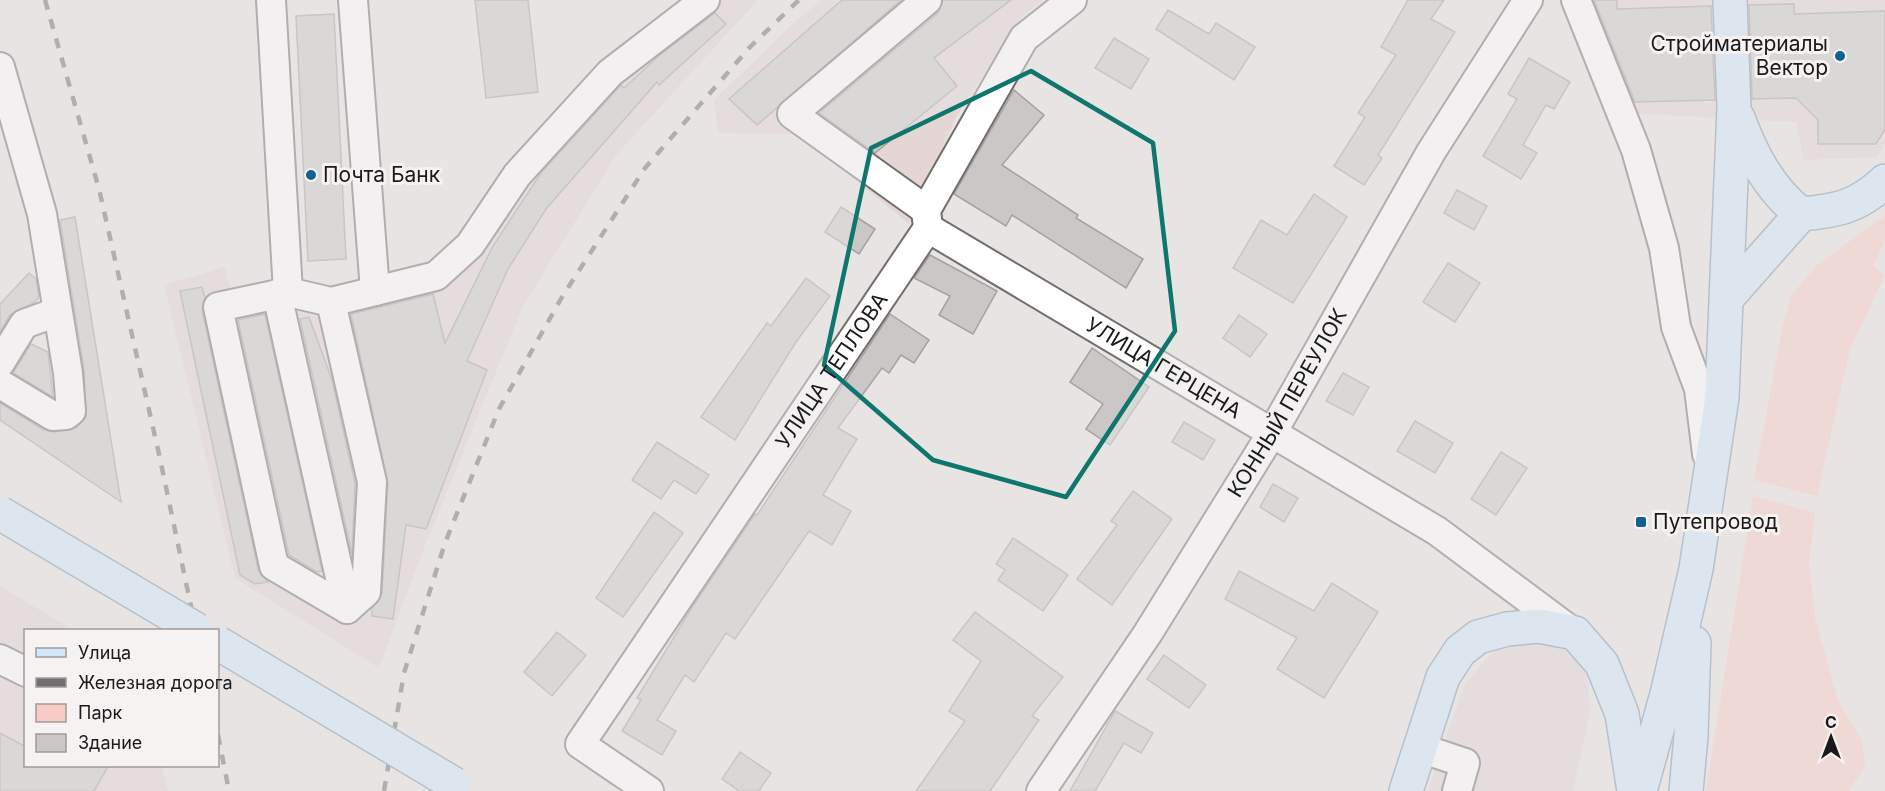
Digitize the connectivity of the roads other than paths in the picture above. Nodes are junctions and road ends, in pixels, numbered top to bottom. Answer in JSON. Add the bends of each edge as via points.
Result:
{"nodes":[{"id":1,"x":271,"y":0,"type":"edge"},
{"id":2,"x":354,"y":0,"type":"edge"},
{"id":3,"x":705,"y":0,"type":"edge"},
{"id":4,"x":927,"y":0,"type":"edge"},
{"id":5,"x":1072,"y":0,"type":"edge"},
{"id":6,"x":1576,"y":0,"type":"edge"},
{"id":7,"x":1730,"y":0,"type":"edge"},
{"id":8,"x":1526,"y":3,"type":"edge"},
{"id":9,"x":0,"y":67,"type":"edge"},
{"id":10,"x":1734,"y":108,"type":"junction"},
{"id":11,"x":1885,"y":181,"type":"edge"},
{"id":12,"x":1801,"y":214,"type":"junction"},
{"id":13,"x":927,"y":219,"type":"junction"},
{"id":14,"x":375,"y":291,"type":"junction"},
{"id":15,"x":283,"y":293,"type":"junction"},
{"id":16,"x":1727,"y":298,"type":"junction"},
{"id":17,"x":331,"y":302,"type":"junction"},
{"id":18,"x":57,"y":312,"type":"junction"},
{"id":19,"x":0,"y":363,"type":"edge"},
{"id":20,"x":0,"y":384,"type":"edge"},
{"id":21,"x":1272,"y":433,"type":"junction"},
{"id":22,"x":1710,"y":477,"type":"junction"},
{"id":23,"x":0,"y":513,"type":"edge"},
{"id":24,"x":1696,"y":569,"type":"junction"},
{"id":25,"x":347,"y":609,"type":"junction"},
{"id":26,"x":195,"y":629,"type":"edge"},
{"id":27,"x":1575,"y":633,"type":"junction"},
{"id":28,"x":219,"y":644,"type":"edge"},
{"id":29,"x":0,"y":659,"type":"edge"},
{"id":30,"x":24,"y":671,"type":"edge"},
{"id":31,"x":1420,"y":748,"type":"junction"},
{"id":32,"x":459,"y":788,"type":"edge"},
{"id":33,"x":649,"y":791,"type":"edge"},
{"id":34,"x":1041,"y":791,"type":"edge"},
{"id":35,"x":1406,"y":791,"type":"edge"},
{"id":36,"x":1457,"y":791,"type":"edge"},
{"id":37,"x":1634,"y":791,"type":"edge"},
{"id":38,"x":1640,"y":791,"type":"edge"},
{"id":39,"x":1686,"y":791,"type":"edge"}],
"edges":[{"from":1,"to":15,"type":"street"},
{"from":2,"to":14,"type":"street"},
{"from":3,"to":14,"type":"street","via":[[610,73],[517,175],[470,245],[436,276]]},
{"from":4,"to":13,"type":"street","name":"УЛИЦА ГЕРЦЕНА","via":[[792,114]]},
{"from":5,"to":13,"type":"street","name":"УЛИЦА ТЕПЛОВА","via":[[1024,38]]},
{"from":6,"to":22,"type":"street","via":[[1636,150],[1664,248],[1676,327],[1699,389]]},
{"from":7,"to":10,"type":"main road"},
{"from":8,"to":21,"type":"street","name":"КОННЫЙ ПЕРЕУЛОК","via":[[1431,152]]},
{"from":9,"to":18,"type":"street","via":[[42,214]]},
{"from":10,"to":12,"type":"main road","via":[[1751,152],[1772,185]]},
{"from":10,"to":16,"type":"main road"},
{"from":11,"to":12,"type":"main road","via":[[1837,211]]},
{"from":12,"to":16,"type":"main road"},
{"from":13,"to":21,"type":"street","name":"УЛИЦА ГЕРЦЕНА"},
{"from":13,"to":33,"type":"street","name":"УЛИЦА ТЕПЛОВА","via":[[580,744]]},
{"from":14,"to":17,"type":"street"},
{"from":15,"to":17,"type":"street"},
{"from":15,"to":25,"type":"street"},
{"from":15,"to":25,"type":"street","via":[[218,307],[273,566]]},
{"from":16,"to":22,"type":"main road","via":[[1722,397]]},
{"from":17,"to":25,"type":"street","via":[[372,482],[366,592]]},
{"from":18,"to":19,"type":"street","via":[[24,324]]},
{"from":18,"to":20,"type":"street","via":[[70,411],[66,416],[52,416]]},
{"from":21,"to":27,"type":"street","name":"УЛИЦА ГЕРЦЕНА","via":[[1437,531]]},
{"from":21,"to":34,"type":"street","name":"КОННЫЙ ПЕРЕУЛОК","via":[[1148,633]]},
{"from":22,"to":24,"type":"main road"},
{"from":23,"to":26,"type":"main road","bridge":true},
{"from":24,"to":38,"type":"main road","via":[[1668,694]]},
{"from":24,"to":39,"type":"main road"},
{"from":27,"to":31,"type":"main road","via":[[1539,626],[1478,637],[1460,651],[1443,677]]},
{"from":27,"to":37,"type":"main road","via":[[1602,664],[1622,714]]},
{"from":28,"to":32,"type":"main road","bridge":true},
{"from":29,"to":30,"type":"street"},
{"from":31,"to":35,"type":"main road"},
{"from":31,"to":36,"type":"street","via":[[1465,763]]}]}
